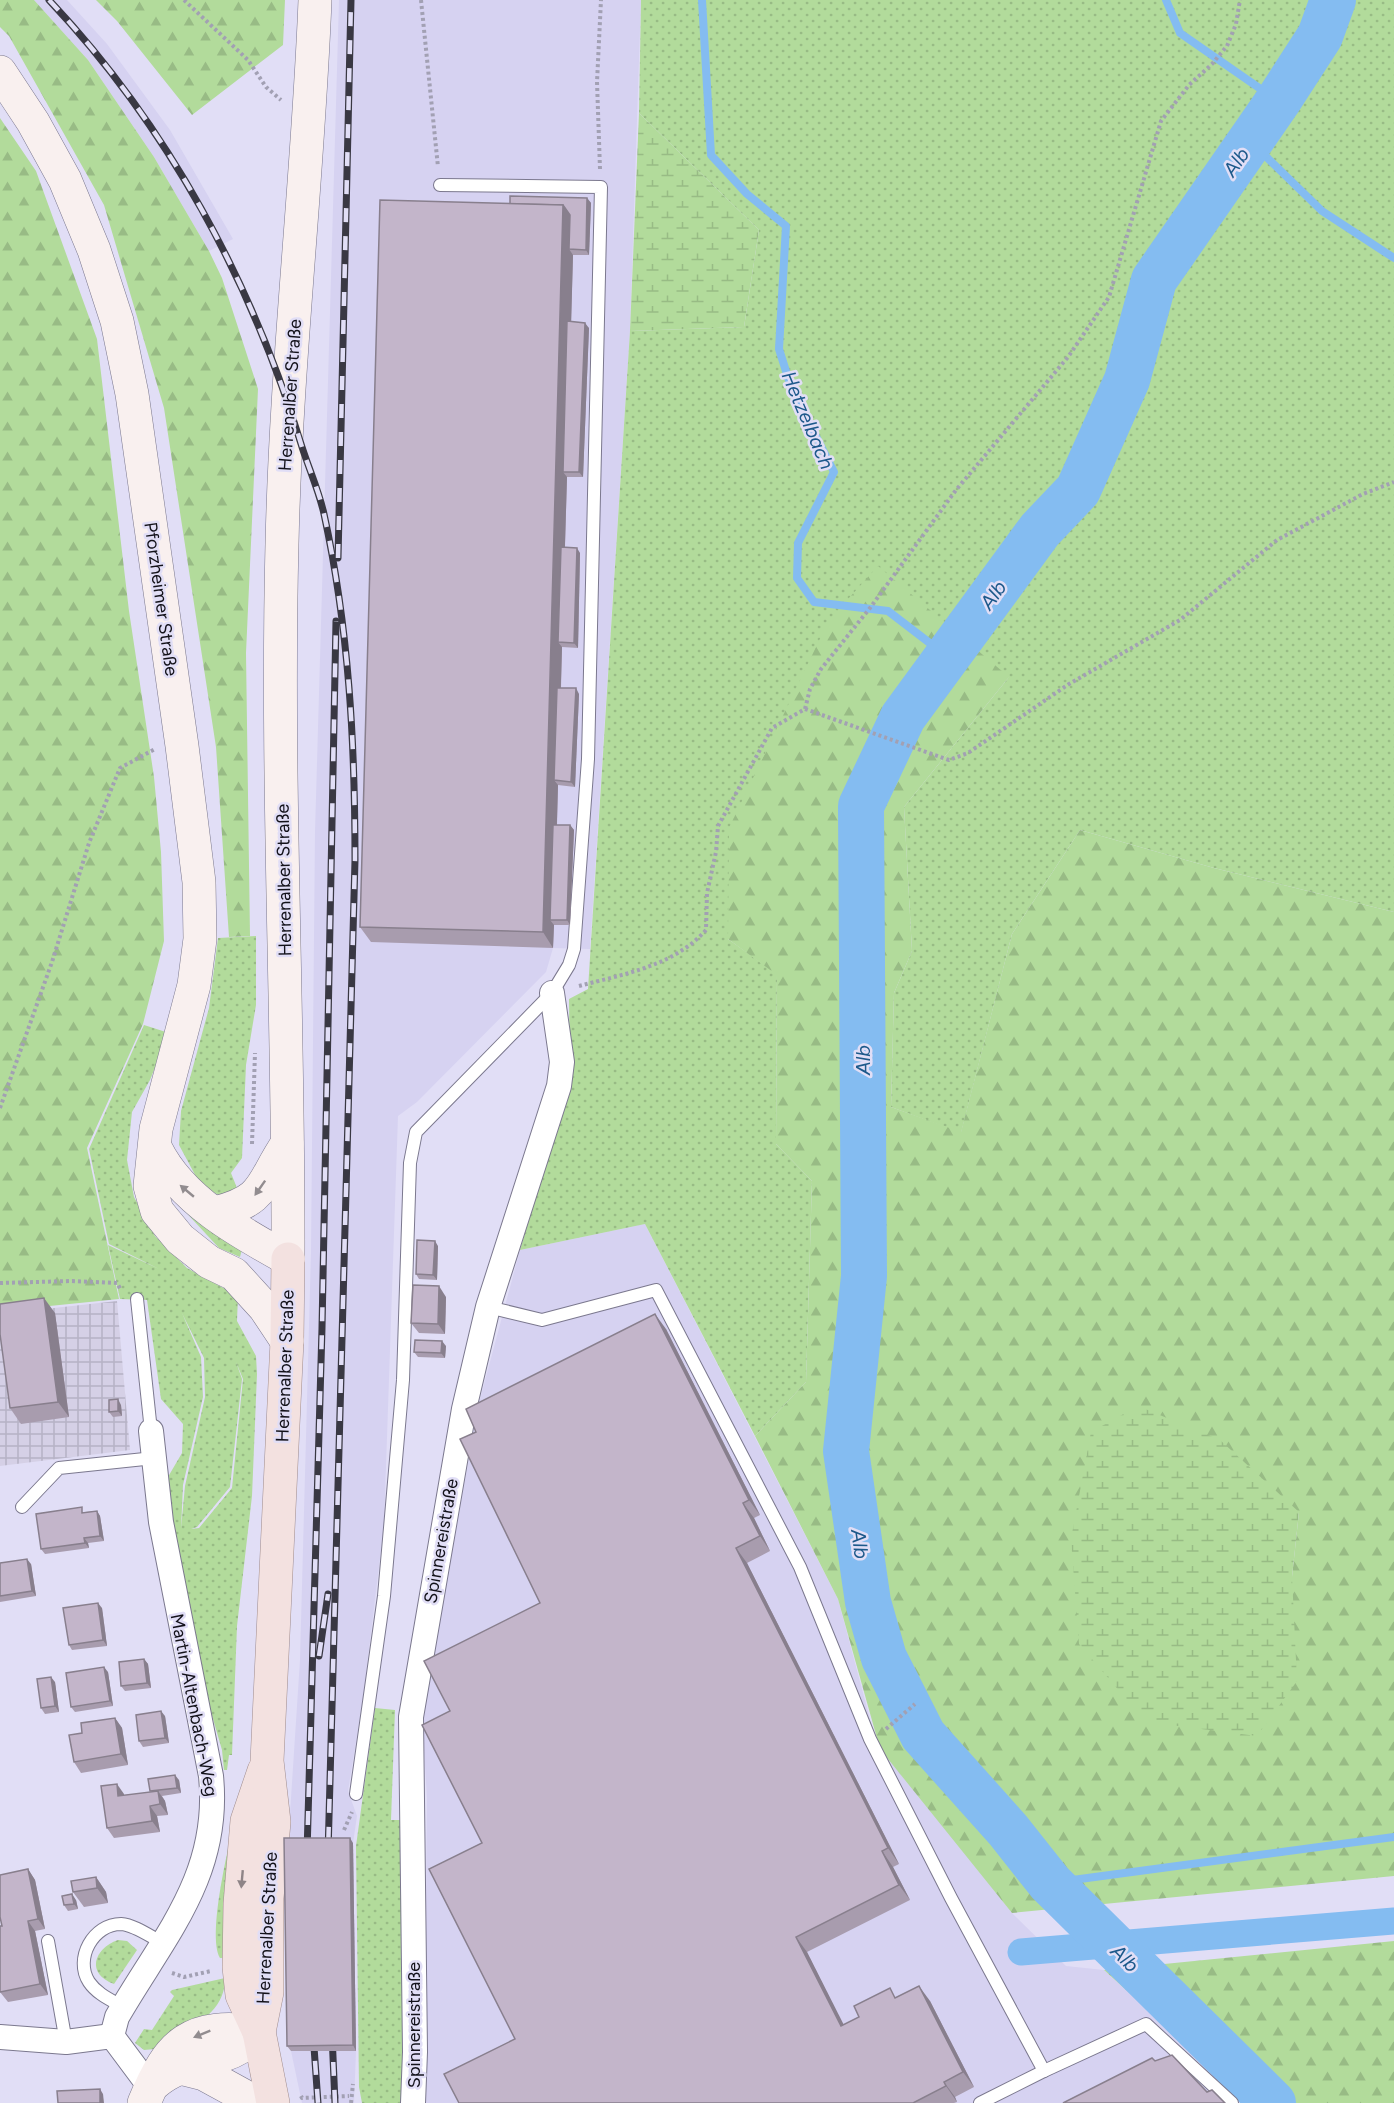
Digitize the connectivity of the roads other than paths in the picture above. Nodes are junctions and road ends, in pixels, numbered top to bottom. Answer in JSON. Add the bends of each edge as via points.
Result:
{"nodes":[{"id":1,"x":315,"y":0,"type":"edge"},
{"id":2,"x":0,"y":72,"type":"edge"},
{"id":3,"x":440,"y":185,"type":"road end"},
{"id":4,"x":552,"y":993,"type":"junction"},
{"id":5,"x":288,"y":1143,"type":"junction"},
{"id":6,"x":156,"y":1149,"type":"junction"},
{"id":7,"x":216,"y":1213,"type":"junction"},
{"id":8,"x":288,"y":1259,"type":"junction"},
{"id":9,"x":234,"y":1274,"type":"junction"},
{"id":10,"x":137,"y":1299,"type":"road end"},
{"id":11,"x":488,"y":1307,"type":"junction"},
{"id":12,"x":288,"y":1341,"type":"junction"},
{"id":13,"x":152,"y":1431,"type":"joint"},
{"id":14,"x":154,"y":1458,"type":"junction"},
{"id":15,"x":22,"y":1507,"type":"dead end"},
{"id":16,"x":356,"y":1794,"type":"dead end"},
{"id":17,"x":48,"y":1941,"type":"dead end"},
{"id":18,"x":157,"y":1953,"type":"junction"},
{"id":19,"x":123,"y":2007,"type":"junction"},
{"id":20,"x":259,"y":2032,"type":"junction"},
{"id":21,"x":0,"y":2037,"type":"edge"},
{"id":22,"x":112,"y":2037,"type":"junction"},
{"id":23,"x":66,"y":2043,"type":"junction"},
{"id":24,"x":176,"y":2067,"type":"junction"},
{"id":25,"x":1044,"y":2071,"type":"junction"},
{"id":26,"x":147,"y":2095,"type":"edge"},
{"id":27,"x":286,"y":2097,"type":"edge"},
{"id":28,"x":256,"y":2103,"type":"edge"},
{"id":29,"x":413,"y":2103,"type":"edge"},
{"id":30,"x":980,"y":2103,"type":"edge"},
{"id":31,"x":1232,"y":2103,"type":"edge"}],
"edges":[{"from":1,"to":5,"type":"main road","name":"Herrenalber Straße","via":[[282,539],[280,697]]},
{"from":2,"to":6,"type":"main road","name":"Pforzheimer Straße","via":[[65,180],[94,250],[117,321],[132,394],[200,882],[200,939],[189,1007],[161,1105]]},
{"from":3,"to":4,"type":"lane","via":[[601,187],[588,759],[574,949]]},
{"from":4,"to":11,"type":"street","name":"Spinnereistraße","via":[[562,1062],[559,1086]]},
{"from":4,"to":16,"type":"lane","via":[[416,1131],[410,1163],[403,1380],[384,1596]]},
{"from":5,"to":7,"type":"main road","one_way":true,"via":[[251,1200]]},
{"from":5,"to":8,"type":"main road","name":"Herrenalber Straße"},
{"from":7,"to":6,"type":"main road","one_way":true,"via":[[181,1186],[166,1170]]},
{"from":6,"to":9,"type":"main road","name":"Pforzheimer Straße","via":[[150,1186],[157,1211],[180,1239],[209,1262]]},
{"from":7,"to":8,"type":"main road"},
{"from":8,"to":9,"type":"main road"},
{"from":8,"to":12,"type":"main road","name":"Herrenalber Straße"},
{"from":9,"to":12,"type":"main road","via":[[266,1308]]},
{"from":10,"to":13,"type":"lane","name":"Martin-Altenbach-Weg"},
{"from":11,"to":25,"type":"lane","via":[[542,1320],[656,1290],[800,1567],[870,1739]]},
{"from":11,"to":29,"type":"street","name":"Spinnereistraße","via":[[464,1409],[411,1717]]},
{"from":12,"to":20,"type":"main road","name":"Herrenalber Straße","via":[[267,1761],[247,1821],[240,1904],[242,1995]]},
{"from":13,"to":14,"type":"street","name":"Martin-Altenbach-Weg"},
{"from":14,"to":15,"type":"lane","via":[[59,1468]]},
{"from":14,"to":18,"type":"street","name":"Martin-Altenbach-Weg","via":[[161,1522],[213,1799],[197,1882]]},
{"from":17,"to":23,"type":"lane"},
{"from":18,"to":19,"type":"street","name":"Martin-Altenbach-Weg"},
{"from":18,"to":19,"type":"lane","via":[[136,1929],[120,1924],[103,1929],[90,1943],[84,1962],[88,1981]]},
{"from":19,"to":22,"type":"street","name":"Martin-Altenbach-Weg"},
{"from":20,"to":24,"type":"main road","via":[[241,2047],[213,2059]]},
{"from":20,"to":26,"type":"main road","one_way":true,"via":[[230,2028],[207,2031],[175,2046]]},
{"from":20,"to":27,"type":"main road","name":"Herrenalber Straße"},
{"from":21,"to":23,"type":"street"},
{"from":22,"to":23,"type":"street"},
{"from":22,"to":26,"type":"street"},
{"from":24,"to":26,"type":"main road"},
{"from":24,"to":28,"type":"main road","via":[[204,2074]]},
{"from":25,"to":30,"type":"lane"},
{"from":25,"to":31,"type":"lane","via":[[1146,2024]]}]}
